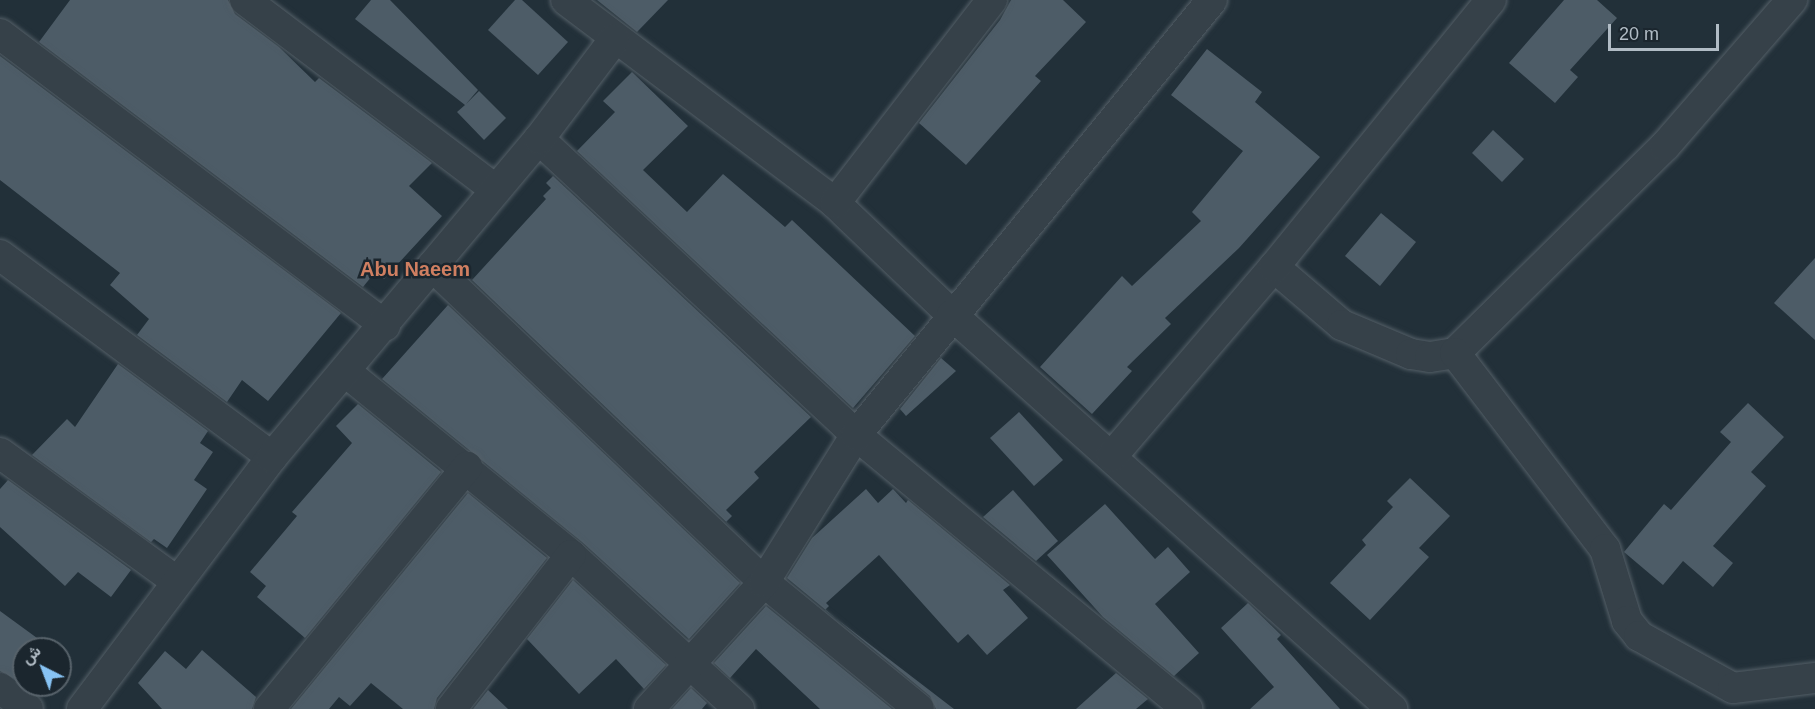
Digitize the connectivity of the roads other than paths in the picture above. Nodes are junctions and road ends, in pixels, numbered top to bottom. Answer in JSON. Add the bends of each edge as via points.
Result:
{"nodes":[{"id":1,"x":244,"y":0,"type":"edge"},
{"id":2,"x":566,"y":0,"type":"edge"},
{"id":3,"x":991,"y":0,"type":"edge"},
{"id":4,"x":1212,"y":0,"type":"edge"},
{"id":5,"x":1491,"y":0,"type":"edge"},
{"id":6,"x":1792,"y":0,"type":"edge"},
{"id":7,"x":0,"y":34,"type":"edge"},
{"id":8,"x":614,"y":40,"type":"junction"},
{"id":9,"x":539,"y":139,"type":"junction"},
{"id":10,"x":494,"y":188,"type":"junction"},
{"id":11,"x":835,"y":203,"type":"junction"},
{"id":12,"x":0,"y":255,"type":"edge"},
{"id":13,"x":432,"y":267,"type":"junction"},
{"id":14,"x":1274,"y":267,"type":"junction"},
{"id":15,"x":952,"y":315,"type":"junction"},
{"id":16,"x":385,"y":325,"type":"junction"},
{"id":17,"x":1455,"y":353,"type":"junction"},
{"id":18,"x":346,"y":372,"type":"junction"},
{"id":19,"x":856,"y":435,"type":"junction"},
{"id":20,"x":0,"y":453,"type":"edge"},
{"id":21,"x":1112,"y":456,"type":"junction"},
{"id":22,"x":272,"y":457,"type":"junction"},
{"id":23,"x":467,"y":467,"type":"junction"},
{"id":24,"x":571,"y":555,"type":"junction"},
{"id":25,"x":176,"y":581,"type":"junction"},
{"id":26,"x":764,"y":582,"type":"junction"},
{"id":27,"x":687,"y":666,"type":"junction"},
{"id":28,"x":1815,"y":678,"type":"edge"},
{"id":29,"x":0,"y":687,"type":"edge"},
{"id":30,"x":28,"y":709,"type":"edge"},
{"id":31,"x":82,"y":709,"type":"edge"},
{"id":32,"x":269,"y":709,"type":"edge"},
{"id":33,"x":451,"y":709,"type":"edge"},
{"id":34,"x":649,"y":709,"type":"edge"},
{"id":35,"x":739,"y":709,"type":"edge"},
{"id":36,"x":919,"y":709,"type":"edge"},
{"id":37,"x":1187,"y":709,"type":"edge"},
{"id":38,"x":1392,"y":709,"type":"edge"}],
"edges":[{"from":1,"to":10,"type":"street"},
{"from":2,"to":8,"type":"street"},
{"from":3,"to":11,"type":"street"},
{"from":4,"to":15,"type":"street"},
{"from":5,"to":14,"type":"street"},
{"from":6,"to":17,"type":"street","via":[[1665,146]]},
{"from":7,"to":16,"type":"street"},
{"from":8,"to":9,"type":"street"},
{"from":8,"to":11,"type":"street"},
{"from":9,"to":10,"type":"street"},
{"from":9,"to":19,"type":"street"},
{"from":10,"to":13,"type":"street"},
{"from":11,"to":15,"type":"street"},
{"from":12,"to":22,"type":"street"},
{"from":13,"to":16,"type":"street"},
{"from":13,"to":26,"type":"street"},
{"from":14,"to":17,"type":"street","via":[[1342,325],[1411,354],[1430,357]]},
{"from":14,"to":21,"type":"street"},
{"from":15,"to":19,"type":"street"},
{"from":15,"to":21,"type":"street"},
{"from":16,"to":18,"type":"street"},
{"from":17,"to":28,"type":"street","via":[[1605,549],[1627,621],[1639,636],[1732,687]]},
{"from":18,"to":22,"type":"street"},
{"from":18,"to":23,"type":"street"},
{"from":19,"to":26,"type":"street"},
{"from":19,"to":37,"type":"street"},
{"from":20,"to":25,"type":"street"},
{"from":21,"to":38,"type":"street"},
{"from":22,"to":25,"type":"street"},
{"from":23,"to":24,"type":"street"},
{"from":23,"to":32,"type":"street"},
{"from":24,"to":27,"type":"street"},
{"from":24,"to":33,"type":"street"},
{"from":25,"to":31,"type":"street"},
{"from":26,"to":27,"type":"street"},
{"from":26,"to":36,"type":"street"},
{"from":27,"to":34,"type":"street"},
{"from":27,"to":35,"type":"street"},
{"from":29,"to":30,"type":"street"}]}
